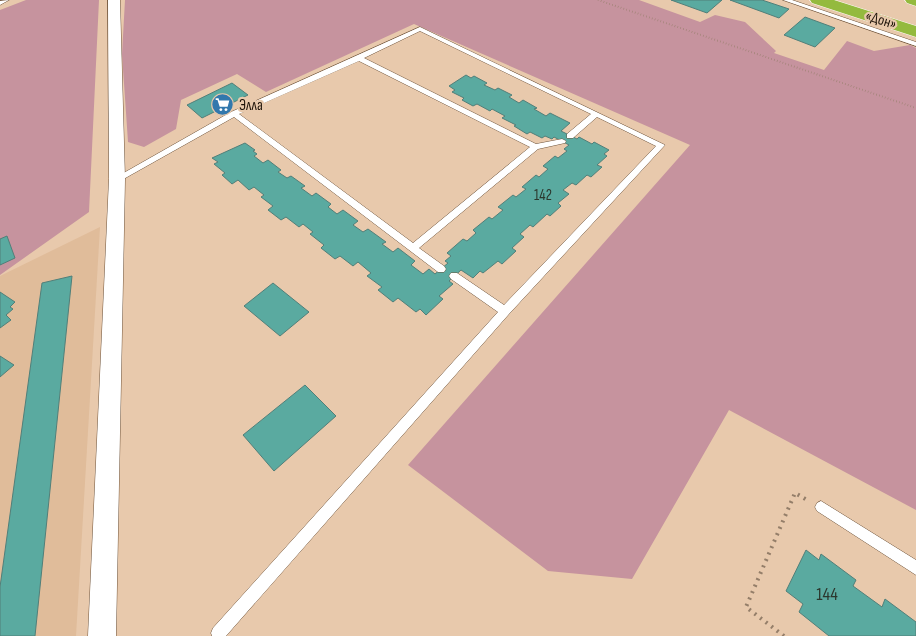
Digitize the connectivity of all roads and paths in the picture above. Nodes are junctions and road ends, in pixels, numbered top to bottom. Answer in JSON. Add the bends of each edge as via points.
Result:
{"nodes":[{"id":1,"x":6,"y":0,"type":"edge"},
{"id":2,"x":114,"y":0,"type":"edge"},
{"id":3,"x":598,"y":0,"type":"edge"},
{"id":4,"x":786,"y":0,"type":"edge"},
{"id":5,"x":818,"y":0,"type":"edge"},
{"id":6,"x":868,"y":0,"type":"edge"},
{"id":7,"x":0,"y":2,"type":"edge"},
{"id":8,"x":916,"y":15,"type":"edge"},
{"id":9,"x":916,"y":32,"type":"edge"},
{"id":10,"x":916,"y":44,"type":"edge"},
{"id":11,"x":359,"y":58,"type":"junction"},
{"id":12,"x":916,"y":108,"type":"edge"},
{"id":13,"x":234,"y":114,"type":"junction"},
{"id":14,"x":596,"y":114,"type":"junction"},
{"id":15,"x":570,"y":136,"type":"dead end"},
{"id":16,"x":562,"y":142,"type":"dead end"},
{"id":17,"x":535,"y":147,"type":"junction"},
{"id":18,"x":117,"y":179,"type":"junction"},
{"id":19,"x":413,"y":248,"type":"junction"},
{"id":20,"x":441,"y":269,"type":"dead end"},
{"id":21,"x":454,"y":276,"type":"dead end"},
{"id":22,"x":506,"y":311,"type":"junction"},
{"id":23,"x":795,"y":493,"type":"dead end"},
{"id":24,"x":821,"y":507,"type":"dead end"},
{"id":25,"x":916,"y":568,"type":"edge"},
{"id":26,"x":102,"y":636,"type":"edge"},
{"id":27,"x":219,"y":636,"type":"edge"},
{"id":28,"x":784,"y":636,"type":"edge"}],
"edges":[{"from":1,"to":7,"type":"lane"},
{"from":2,"to":18,"type":"street"},
{"from":3,"to":12,"type":"path"},
{"from":4,"to":10,"type":"lane"},
{"from":5,"to":9,"type":"highway","name":"«Дон»"},
{"from":6,"to":8,"type":"highway"},
{"from":11,"to":13,"type":"lane"},
{"from":11,"to":14,"type":"lane","via":[[420,29]]},
{"from":11,"to":17,"type":"lane"},
{"from":13,"to":18,"type":"lane"},
{"from":13,"to":19,"type":"lane"},
{"from":14,"to":15,"type":"lane"},
{"from":14,"to":22,"type":"lane","via":[[661,145]]},
{"from":16,"to":17,"type":"lane"},
{"from":17,"to":19,"type":"lane"},
{"from":18,"to":26,"type":"street"},
{"from":19,"to":20,"type":"lane"},
{"from":21,"to":22,"type":"lane"},
{"from":22,"to":27,"type":"lane","via":[[218,633]]},
{"from":23,"to":28,"type":"path","via":[[746,607]]},
{"from":24,"to":25,"type":"lane"}]}
